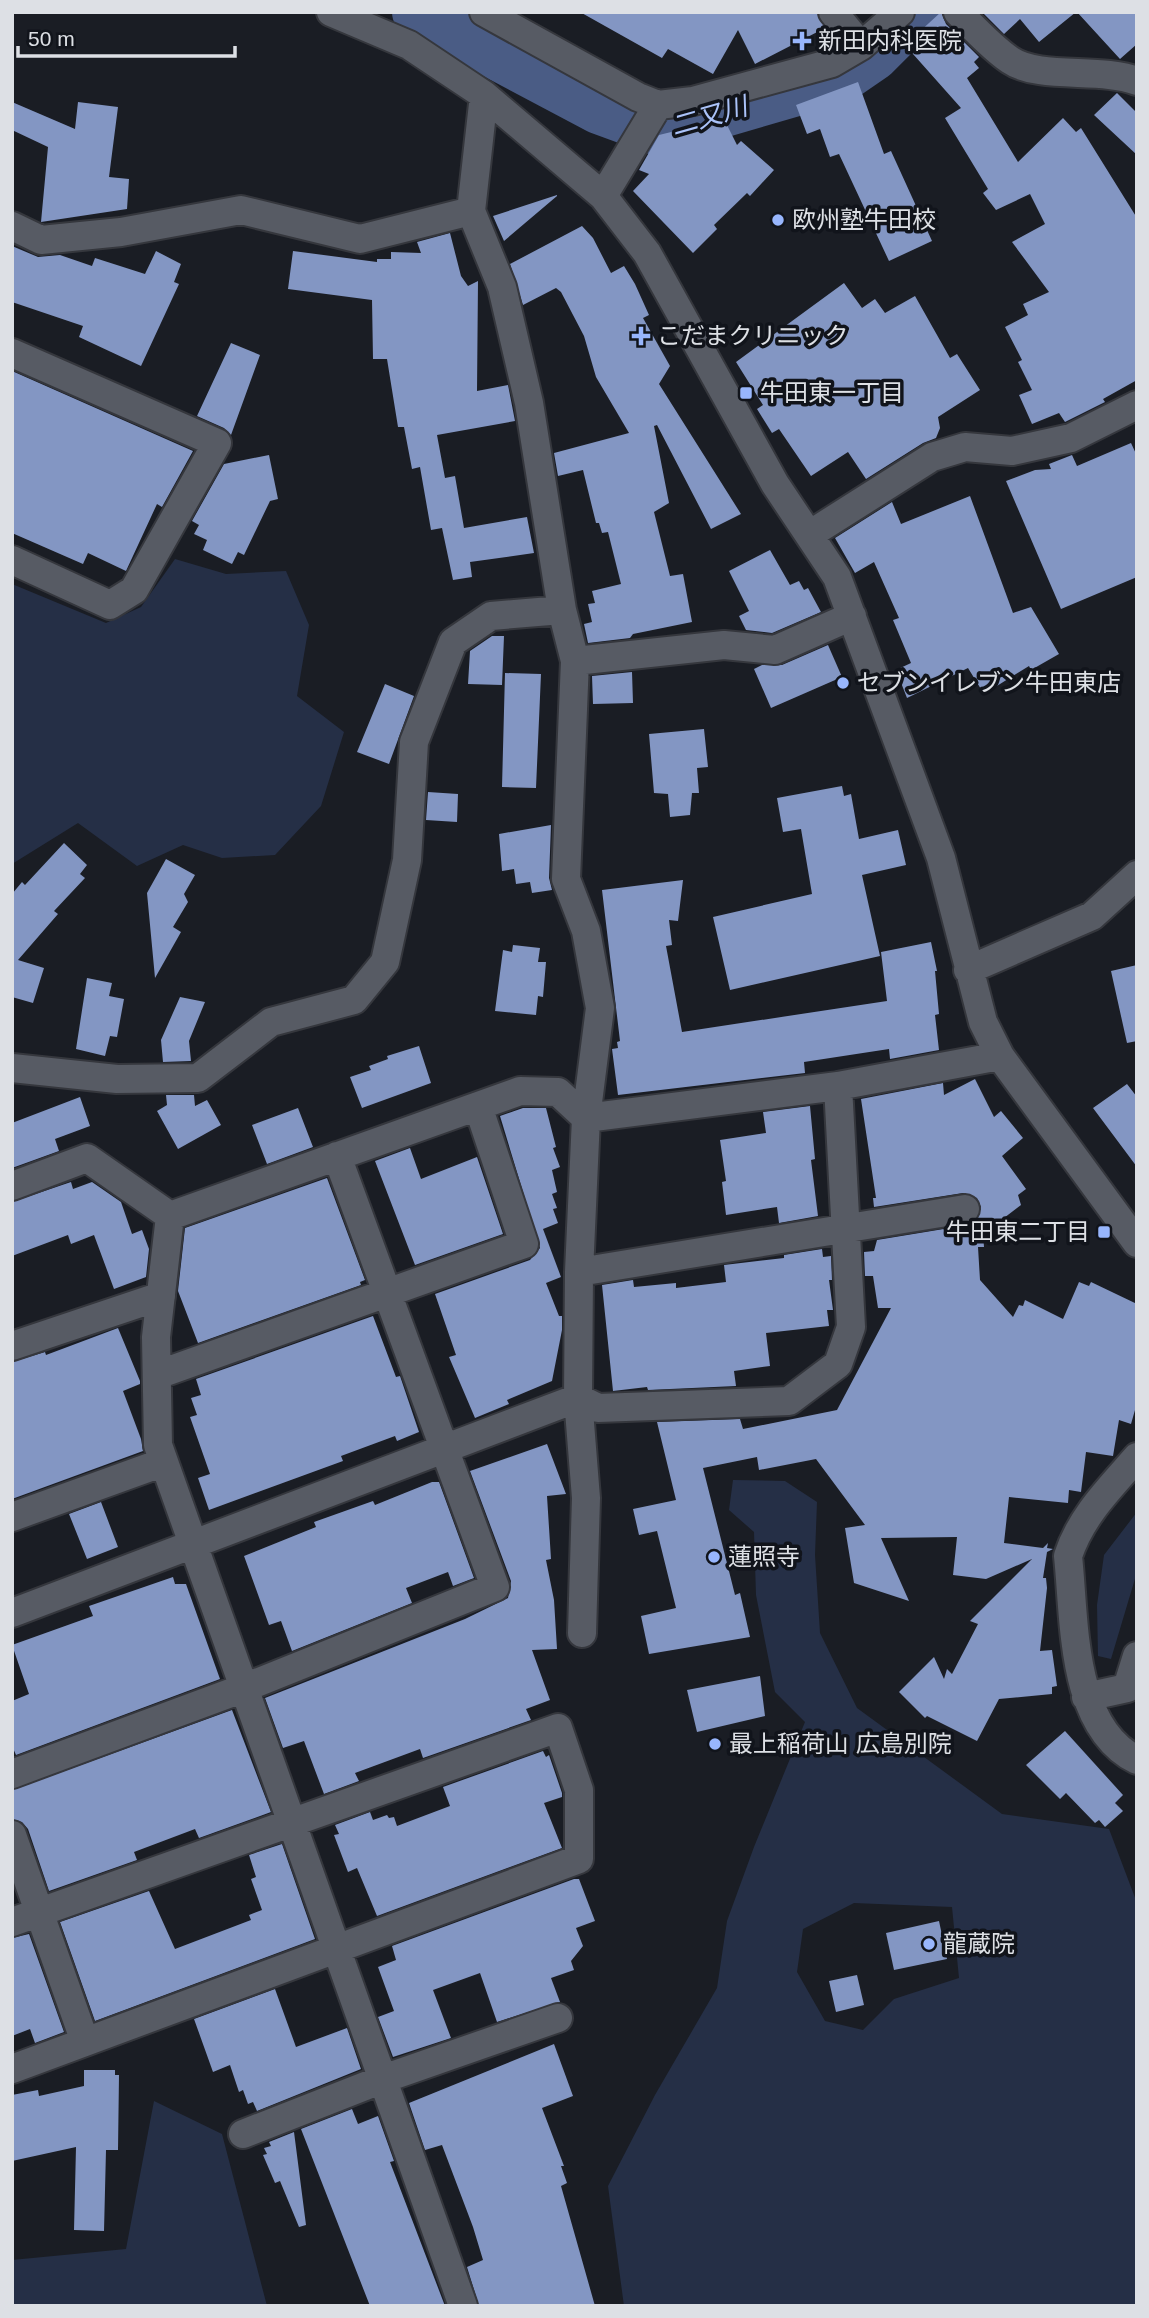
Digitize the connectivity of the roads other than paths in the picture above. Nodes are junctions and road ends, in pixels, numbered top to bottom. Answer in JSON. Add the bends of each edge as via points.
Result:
{"nodes":[{"id":1,"x":331,"y":12,"type":"edge"},
{"id":2,"x":484,"y":12,"type":"edge"},
{"id":3,"x":833,"y":12,"type":"edge"},
{"id":4,"x":900,"y":12,"type":"edge"},
{"id":5,"x":958,"y":12,"type":"edge"},
{"id":6,"x":861,"y":46,"type":"junction"},
{"id":7,"x":1137,"y":81,"type":"edge"},
{"id":8,"x":485,"y":95,"type":"junction"},
{"id":9,"x":658,"y":105,"type":"junction"},
{"id":10,"x":603,"y":196,"type":"junction"},
{"id":11,"x":471,"y":211,"type":"junction"},
{"id":12,"x":12,"y":226,"type":"edge"},
{"id":13,"x":12,"y":353,"type":"edge"},
{"id":14,"x":1137,"y":405,"type":"edge"},
{"id":15,"x":809,"y":535,"type":"junction"},
{"id":16,"x":12,"y":560,"type":"edge"},
{"id":17,"x":562,"y":610,"type":"junction"},
{"id":18,"x":852,"y":616,"type":"junction"},
{"id":19,"x":575,"y":661,"type":"junction"},
{"id":20,"x":1137,"y":875,"type":"edge"},
{"id":21,"x":968,"y":970,"type":"junction"},
{"id":22,"x":1000,"y":1056,"type":"junction"},
{"id":23,"x":12,"y":1068,"type":"edge"},
{"id":24,"x":838,"y":1086,"type":"junction"},
{"id":25,"x":478,"y":1106,"type":"junction"},
{"id":26,"x":586,"y":1118,"type":"junction"},
{"id":27,"x":337,"y":1156,"type":"junction"},
{"id":28,"x":12,"y":1186,"type":"edge"},
{"id":29,"x":965,"y":1209,"type":"dead end"},
{"id":30,"x":170,"y":1216,"type":"junction"},
{"id":31,"x":848,"y":1229,"type":"junction"},
{"id":32,"x":1137,"y":1243,"type":"edge"},
{"id":33,"x":579,"y":1272,"type":"junction"},
{"id":34,"x":387,"y":1293,"type":"junction"},
{"id":35,"x":161,"y":1296,"type":"junction"},
{"id":36,"x":12,"y":1346,"type":"edge"},
{"id":37,"x":157,"y":1375,"type":"junction"},
{"id":38,"x":578,"y":1398,"type":"junction"},
{"id":39,"x":444,"y":1449,"type":"junction"},
{"id":40,"x":1137,"y":1457,"type":"edge"},
{"id":41,"x":164,"y":1462,"type":"junction"},
{"id":42,"x":12,"y":1517,"type":"edge"},
{"id":43,"x":194,"y":1544,"type":"junction"},
{"id":44,"x":12,"y":1613,"type":"edge"},
{"id":45,"x":582,"y":1633,"type":"dead end"},
{"id":46,"x":1137,"y":1656,"type":"edge"},
{"id":47,"x":1132,"y":1687,"type":"edge"},
{"id":48,"x":244,"y":1688,"type":"junction"},
{"id":49,"x":1086,"y":1697,"type":"junction"},
{"id":50,"x":1137,"y":1760,"type":"edge"},
{"id":51,"x":12,"y":1774,"type":"edge"},
{"id":52,"x":292,"y":1823,"type":"junction"},
{"id":53,"x":12,"y":1835,"type":"edge"},
{"id":54,"x":40,"y":1913,"type":"junction"},
{"id":55,"x":12,"y":1923,"type":"edge"},
{"id":56,"x":337,"y":1949,"type":"junction"},
{"id":57,"x":558,"y":2018,"type":"dead end"},
{"id":58,"x":85,"y":2042,"type":"junction"},
{"id":59,"x":12,"y":2069,"type":"edge"},
{"id":60,"x":383,"y":2079,"type":"junction"},
{"id":61,"x":243,"y":2134,"type":"dead end"},
{"id":62,"x":463,"y":2306,"type":"edge"}],
"edges":[{"from":1,"to":8,"type":"street","via":[[409,45]]},
{"from":2,"to":9,"type":"street"},
{"from":3,"to":6,"type":"street"},
{"from":4,"to":6,"type":"street"},
{"from":5,"to":7,"type":"street","via":[[1012,62],[1047,71],[1120,74]]},
{"from":6,"to":9,"type":"street","via":[[832,63],[693,101]]},
{"from":8,"to":10,"type":"street"},
{"from":8,"to":11,"type":"street"},
{"from":9,"to":10,"type":"street"},
{"from":10,"to":15,"type":"street","via":[[647,253],[775,484]]},
{"from":11,"to":12,"type":"street","via":[[360,239],[241,209],[121,232],[41,240]]},
{"from":11,"to":17,"type":"street","via":[[502,287],[529,403]]},
{"from":13,"to":16,"type":"street","via":[[217,443],[134,590],[110,605]]},
{"from":14,"to":15,"type":"street","via":[[1071,438],[1012,451],[965,447],[932,457]]},
{"from":15,"to":18,"type":"street","via":[[837,577]]},
{"from":17,"to":19,"type":"street"},
{"from":17,"to":23,"type":"street","via":[[491,616],[453,642],[414,742],[407,860],[385,962],[354,1000],[271,1022],[198,1077],[117,1079]]},
{"from":18,"to":19,"type":"street","via":[[775,650],[724,645]]},
{"from":18,"to":21,"type":"street","via":[[941,858]]},
{"from":19,"to":26,"type":"street","via":[[566,878],[586,931],[600,1008]]},
{"from":20,"to":21,"type":"street","via":[[1092,916]]},
{"from":21,"to":22,"type":"street"},
{"from":22,"to":24,"type":"street"},
{"from":22,"to":32,"type":"street"},
{"from":24,"to":26,"type":"street"},
{"from":24,"to":31,"type":"street"},
{"from":25,"to":26,"type":"street","via":[[520,1091],[558,1092]]},
{"from":25,"to":27,"type":"street"},
{"from":25,"to":34,"type":"street","via":[[524,1244]]},
{"from":26,"to":33,"type":"street"},
{"from":27,"to":30,"type":"street"},
{"from":27,"to":34,"type":"street"},
{"from":28,"to":30,"type":"street","via":[[88,1158]]},
{"from":29,"to":31,"type":"street"},
{"from":30,"to":35,"type":"street"},
{"from":31,"to":33,"type":"street"},
{"from":31,"to":38,"type":"street","via":[[851,1327],[838,1364],[789,1401],[598,1408]]},
{"from":33,"to":38,"type":"street"},
{"from":34,"to":37,"type":"street"},
{"from":34,"to":39,"type":"street"},
{"from":35,"to":36,"type":"street"},
{"from":35,"to":37,"type":"street"},
{"from":37,"to":41,"type":"street","via":[[158,1445]]},
{"from":38,"to":39,"type":"street"},
{"from":38,"to":45,"type":"street","via":[[586,1498]]},
{"from":39,"to":43,"type":"street"},
{"from":39,"to":48,"type":"street","via":[[495,1587]]},
{"from":40,"to":49,"type":"street","via":[[1087,1514],[1068,1556]]},
{"from":41,"to":42,"type":"street"},
{"from":41,"to":43,"type":"street"},
{"from":43,"to":44,"type":"street"},
{"from":43,"to":48,"type":"street"},
{"from":46,"to":47,"type":"street"},
{"from":47,"to":49,"type":"street"},
{"from":48,"to":51,"type":"street"},
{"from":48,"to":52,"type":"street"},
{"from":49,"to":50,"type":"street","via":[[1099,1728]]},
{"from":52,"to":54,"type":"street"},
{"from":52,"to":56,"type":"street"},
{"from":52,"to":56,"type":"street","via":[[558,1728],[579,1790],[579,1859]]},
{"from":53,"to":54,"type":"street"},
{"from":54,"to":55,"type":"street"},
{"from":54,"to":58,"type":"street"},
{"from":56,"to":58,"type":"street"},
{"from":56,"to":60,"type":"street"},
{"from":57,"to":60,"type":"street"},
{"from":58,"to":59,"type":"street"},
{"from":60,"to":61,"type":"street"},
{"from":60,"to":62,"type":"street"}]}
